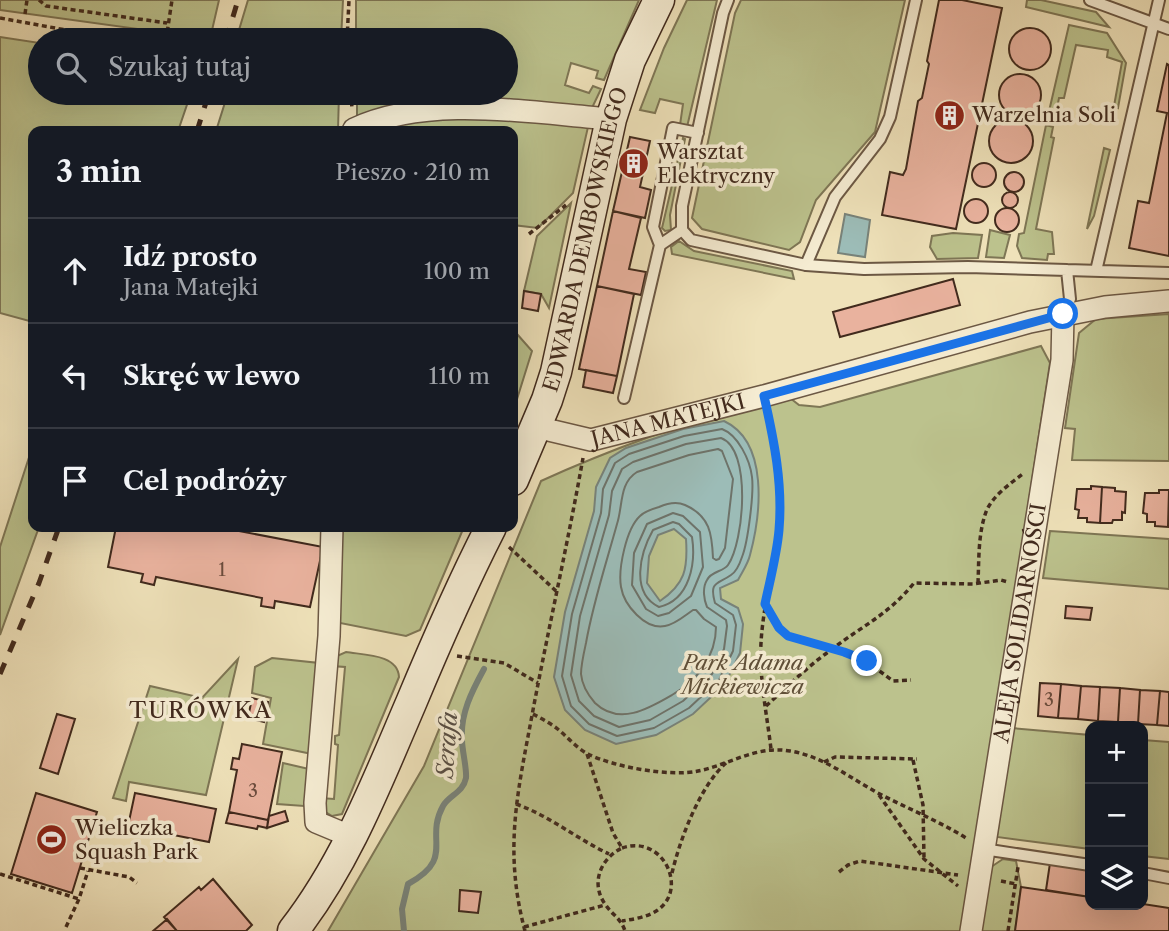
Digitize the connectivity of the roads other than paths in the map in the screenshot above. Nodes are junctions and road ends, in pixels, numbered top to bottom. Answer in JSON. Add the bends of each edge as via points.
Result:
{"nodes":[{"id":1,"x":659,"y":0,"type":"edge"},
{"id":2,"x":728,"y":0,"type":"edge"},
{"id":3,"x":916,"y":0,"type":"edge"},
{"id":4,"x":1090,"y":0,"type":"edge"},
{"id":5,"x":1159,"y":0,"type":"edge"},
{"id":6,"x":1152,"y":23,"type":"junction"},
{"id":7,"x":1169,"y":29,"type":"edge"},
{"id":8,"x":603,"y":119,"type":"junction"},
{"id":9,"x":364,"y":126,"type":"edge"},
{"id":10,"x":698,"y":133,"type":"junction"},
{"id":11,"x":682,"y":230,"type":"junction"},
{"id":12,"x":660,"y":245,"type":"junction"},
{"id":13,"x":806,"y":265,"type":"junction"},
{"id":14,"x":1067,"y":270,"type":"junction"},
{"id":15,"x":1096,"y":271,"type":"junction"},
{"id":16,"x":1169,"y":273,"type":"edge"},
{"id":17,"x":1169,"y":301,"type":"edge"},
{"id":18,"x":1063,"y":314,"type":"junction"},
{"id":19,"x":624,"y":398,"type":"dead end"},
{"id":20,"x":536,"y":427,"type":"junction"},
{"id":21,"x":518,"y":468,"type":"edge"},
{"id":22,"x":332,"y":532,"type":"edge"},
{"id":23,"x":497,"y":534,"type":"edge"},
{"id":24,"x":352,"y":837,"type":"junction"},
{"id":25,"x":975,"y":844,"type":"junction"},
{"id":26,"x":1085,"y":864,"type":"edge"},
{"id":27,"x":1148,"y":874,"type":"edge"},
{"id":28,"x":1169,"y":878,"type":"edge"},
{"id":29,"x":293,"y":931,"type":"edge"},
{"id":30,"x":971,"y":931,"type":"edge"}],
"edges":[{"from":1,"to":8,"type":"street","name":"EDWARDA DEMBOWSKIEGO"},
{"from":2,"to":10,"type":"lane"},
{"from":3,"to":13,"type":"lane","via":[[890,117],[880,139],[835,197]]},
{"from":4,"to":6,"type":"lane"},
{"from":5,"to":6,"type":"lane"},
{"from":6,"to":7,"type":"lane"},
{"from":6,"to":15,"type":"lane"},
{"from":8,"to":9,"type":"street","via":[[439,109]]},
{"from":8,"to":20,"type":"street","name":"EDWARDA DEMBOWSKIEGO","via":[[555,372]]},
{"from":10,"to":11,"type":"lane","via":[[682,206]]},
{"from":10,"to":12,"type":"lane","via":[[673,128],[653,227]]},
{"from":11,"to":12,"type":"lane"},
{"from":11,"to":13,"type":"lane","via":[[691,240]]},
{"from":12,"to":19,"type":"lane"},
{"from":13,"to":14,"type":"lane"},
{"from":14,"to":15,"type":"lane"},
{"from":14,"to":18,"type":"lane","via":[[1070,299]]},
{"from":15,"to":16,"type":"lane"},
{"from":17,"to":18,"type":"street","name":"JANA MATEJKI"},
{"from":18,"to":20,"type":"street","name":"JANA MATEJKI","via":[[591,440]]},
{"from":18,"to":25,"type":"street","name":"ALEJA SOLIDARNOŚCI","via":[[1062,360]]},
{"from":20,"to":21,"type":"street","name":"EDWARDA DEMBOWSKIEGO"},
{"from":22,"to":24,"type":"street","via":[[316,822]]},
{"from":23,"to":24,"type":"street","via":[[434,648]]},
{"from":24,"to":29,"type":"street"},
{"from":25,"to":26,"type":"lane"},
{"from":25,"to":30,"type":"street","name":"ALEJA SOLIDARNOŚCI"},
{"from":27,"to":28,"type":"lane"}]}
